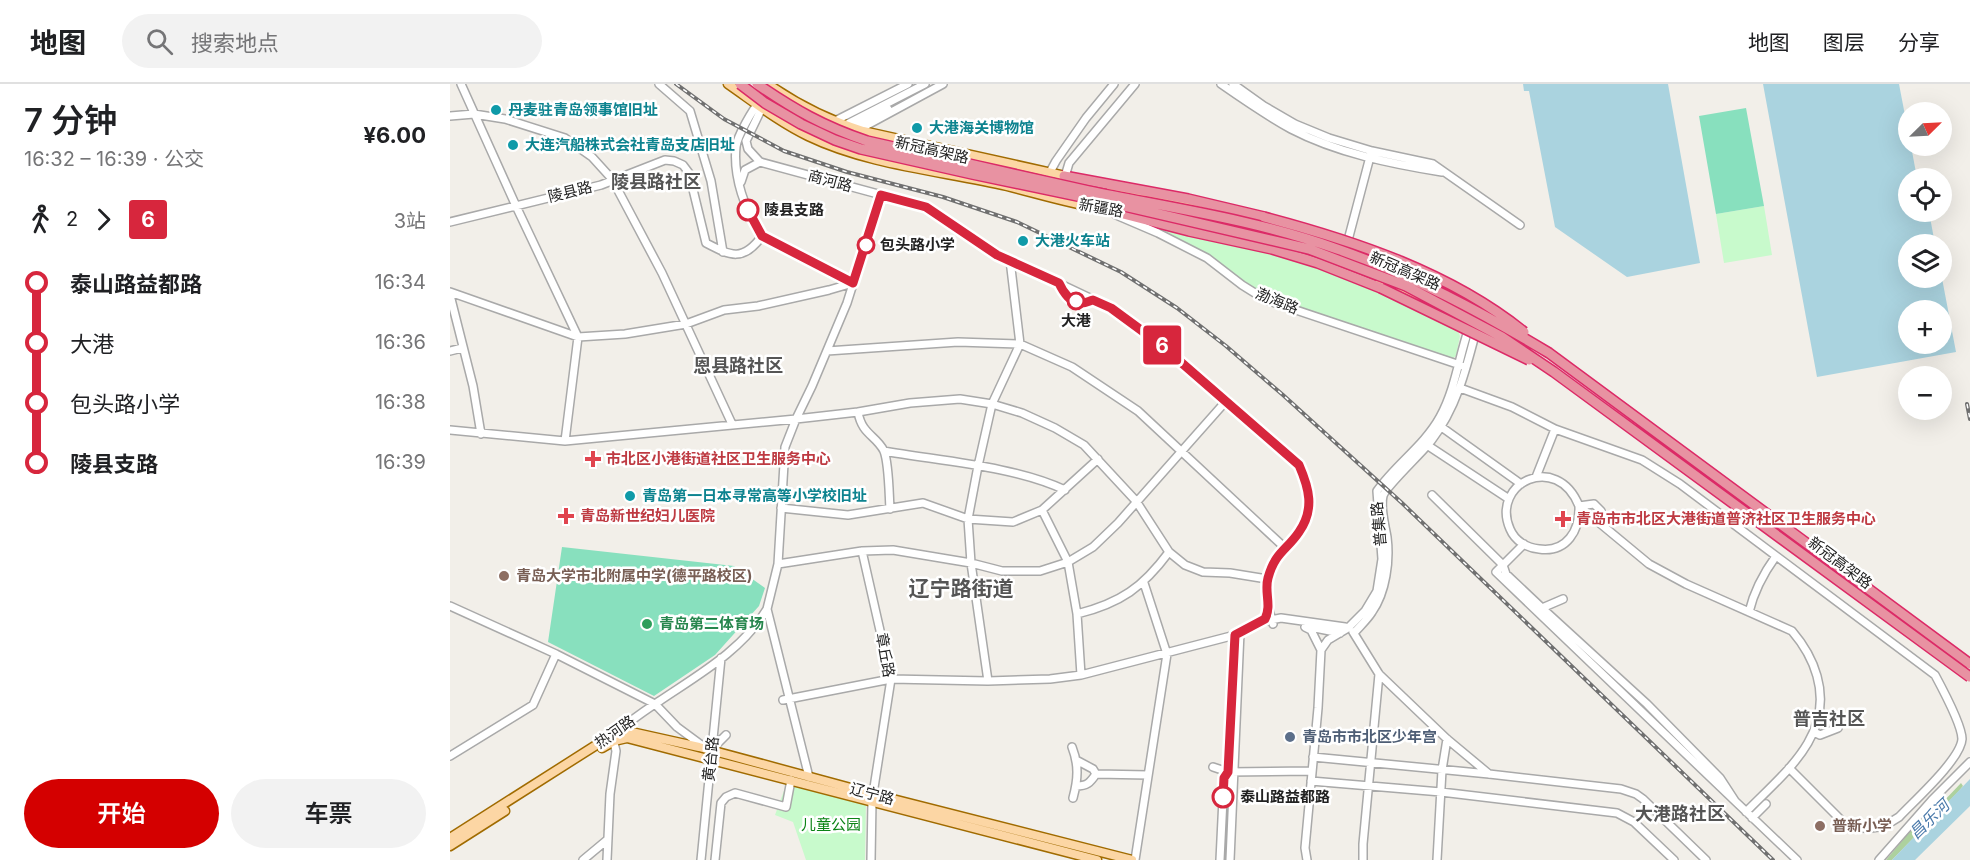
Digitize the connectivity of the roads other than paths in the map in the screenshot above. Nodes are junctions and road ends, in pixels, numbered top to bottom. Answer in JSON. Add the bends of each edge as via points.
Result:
{"nodes":[{"id":1,"x":461,"y":84,"type":"edge"},
{"id":2,"x":659,"y":84,"type":"edge"},
{"id":3,"x":728,"y":84,"type":"edge"},
{"id":4,"x":740,"y":84,"type":"edge"},
{"id":5,"x":757,"y":84,"type":"edge"},
{"id":6,"x":908,"y":84,"type":"edge"},
{"id":7,"x":925,"y":84,"type":"edge"},
{"id":8,"x":937,"y":84,"type":"edge"},
{"id":9,"x":943,"y":84,"type":"edge"},
{"id":10,"x":1114,"y":84,"type":"edge"},
{"id":11,"x":1135,"y":84,"type":"edge"},
{"id":12,"x":1221,"y":84,"type":"edge"},
{"id":13,"x":1233,"y":84,"type":"edge"},
{"id":14,"x":770,"y":85,"type":"edge"},
{"id":15,"x":760,"y":107,"type":"junction"},
{"id":16,"x":474,"y":114,"type":"junction"},
{"id":17,"x":450,"y":116,"type":"edge"},
{"id":18,"x":833,"y":122,"type":"junction"},
{"id":19,"x":844,"y":126,"type":"junction"},
{"id":20,"x":857,"y":130,"type":"junction"},
{"id":21,"x":1371,"y":154,"type":"junction"},
{"id":22,"x":760,"y":162,"type":"junction"},
{"id":23,"x":1050,"y":172,"type":"junction"},
{"id":24,"x":1064,"y":176,"type":"junction"},
{"id":25,"x":612,"y":179,"type":"junction"},
{"id":26,"x":740,"y":188,"type":"junction"},
{"id":27,"x":881,"y":195,"type":"junction"},
{"id":28,"x":1047,"y":198,"type":"junction"},
{"id":29,"x":1062,"y":201,"type":"junction"},
{"id":30,"x":516,"y":206,"type":"junction"},
{"id":31,"x":1100,"y":208,"type":"junction"},
{"id":32,"x":450,"y":222,"type":"edge"},
{"id":33,"x":1520,"y":225,"type":"dead end"},
{"id":34,"x":762,"y":236,"type":"junction"},
{"id":35,"x":1346,"y":246,"type":"junction"},
{"id":36,"x":723,"y":252,"type":"junction"},
{"id":37,"x":1010,"y":260,"type":"junction"},
{"id":38,"x":853,"y":283,"type":"junction"},
{"id":39,"x":450,"y":294,"type":"edge"},
{"id":40,"x":1479,"y":303,"type":"joint"},
{"id":41,"x":686,"y":324,"type":"junction"},
{"id":42,"x":1472,"y":328,"type":"junction"},
{"id":43,"x":578,"y":337,"type":"junction"},
{"id":44,"x":1020,"y":344,"type":"junction"},
{"id":45,"x":462,"y":348,"type":"junction"},
{"id":46,"x":450,"y":351,"type":"edge"},
{"id":47,"x":827,"y":351,"type":"junction"},
{"id":48,"x":1549,"y":353,"type":"junction"},
{"id":49,"x":1463,"y":365,"type":"junction"},
{"id":50,"x":1554,"y":372,"type":"junction"},
{"id":51,"x":1460,"y":388,"type":"junction"},
{"id":52,"x":1227,"y":400,"type":"junction"},
{"id":53,"x":992,"y":404,"type":"junction"},
{"id":54,"x":858,"y":412,"type":"junction"},
{"id":55,"x":796,"y":419,"type":"junction"},
{"id":56,"x":732,"y":424,"type":"junction"},
{"id":57,"x":1440,"y":426,"type":"junction"},
{"id":58,"x":1555,"y":429,"type":"junction"},
{"id":59,"x":450,"y":430,"type":"edge"},
{"id":60,"x":481,"y":434,"type":"junction"},
{"id":61,"x":565,"y":441,"type":"junction"},
{"id":62,"x":1427,"y":445,"type":"junction"},
{"id":63,"x":884,"y":451,"type":"junction"},
{"id":64,"x":1181,"y":452,"type":"junction"},
{"id":65,"x":1098,"y":459,"type":"junction"},
{"id":66,"x":978,"y":466,"type":"junction"},
{"id":67,"x":1536,"y":477,"type":"junction"},
{"id":68,"x":1521,"y":484,"type":"junction"},
{"id":69,"x":1065,"y":490,"type":"junction"},
{"id":70,"x":1432,"y":495,"type":"dead end"},
{"id":71,"x":1509,"y":499,"type":"junction"},
{"id":72,"x":1136,"y":501,"type":"junction"},
{"id":73,"x":1579,"y":506,"type":"junction"},
{"id":74,"x":781,"y":508,"type":"junction"},
{"id":75,"x":890,"y":508,"type":"junction"},
{"id":76,"x":1042,"y":510,"type":"junction"},
{"id":77,"x":1601,"y":511,"type":"dead end"},
{"id":78,"x":968,"y":519,"type":"junction"},
{"id":79,"x":1524,"y":544,"type":"junction"},
{"id":80,"x":1284,"y":548,"type":"junction"},
{"id":81,"x":862,"y":551,"type":"junction"},
{"id":82,"x":1169,"y":552,"type":"junction"},
{"id":83,"x":1776,"y":556,"type":"junction"},
{"id":84,"x":1068,"y":562,"type":"junction"},
{"id":85,"x":971,"y":563,"type":"junction"},
{"id":86,"x":778,"y":564,"type":"junction"},
{"id":87,"x":1503,"y":565,"type":"junction"},
{"id":88,"x":1267,"y":579,"type":"junction"},
{"id":89,"x":1144,"y":583,"type":"junction"},
{"id":90,"x":1563,"y":599,"type":"dead end"},
{"id":91,"x":450,"y":606,"type":"edge"},
{"id":92,"x":1269,"y":606,"type":"junction"},
{"id":93,"x":1542,"y":608,"type":"junction"},
{"id":94,"x":767,"y":609,"type":"junction"},
{"id":95,"x":1749,"y":612,"type":"junction"},
{"id":96,"x":1077,"y":614,"type":"junction"},
{"id":97,"x":1260,"y":622,"type":"junction"},
{"id":98,"x":1274,"y":622,"type":"junction"},
{"id":99,"x":1300,"y":625,"type":"junction"},
{"id":100,"x":1348,"y":628,"type":"junction"},
{"id":101,"x":1337,"y":633,"type":"junction"},
{"id":102,"x":1354,"y":633,"type":"junction"},
{"id":103,"x":1239,"y":634,"type":"junction"},
{"id":104,"x":1321,"y":650,"type":"junction"},
{"id":105,"x":556,"y":654,"type":"junction"},
{"id":106,"x":1167,"y":654,"type":"junction"},
{"id":107,"x":721,"y":658,"type":"junction"},
{"id":108,"x":1970,"y":664,"type":"edge"},
{"id":109,"x":1379,"y":674,"type":"junction"},
{"id":110,"x":1081,"y":675,"type":"junction"},
{"id":111,"x":1970,"y":677,"type":"edge"},
{"id":112,"x":891,"y":679,"type":"junction"},
{"id":113,"x":988,"y":681,"type":"junction"},
{"id":114,"x":786,"y":699,"type":"junction"},
{"id":115,"x":655,"y":704,"type":"junction"},
{"id":116,"x":1838,"y":728,"type":"dead end"},
{"id":117,"x":1814,"y":732,"type":"junction"},
{"id":118,"x":726,"y":735,"type":"dead end"},
{"id":119,"x":613,"y":738,"type":"junction"},
{"id":120,"x":1447,"y":739,"type":"junction"},
{"id":121,"x":1072,"y":747,"type":"dead end"},
{"id":122,"x":711,"y":754,"type":"junction"},
{"id":123,"x":450,"y":756,"type":"edge"},
{"id":124,"x":1313,"y":757,"type":"junction"},
{"id":125,"x":1078,"y":760,"type":"junction"},
{"id":126,"x":1970,"y":762,"type":"edge"},
{"id":127,"x":1370,"y":763,"type":"junction"},
{"id":128,"x":1213,"y":767,"type":"dead end"},
{"id":129,"x":1789,"y":768,"type":"junction"},
{"id":130,"x":1442,"y":770,"type":"junction"},
{"id":131,"x":1312,"y":771,"type":"junction"},
{"id":132,"x":1231,"y":772,"type":"junction"},
{"id":133,"x":1096,"y":774,"type":"junction"},
{"id":134,"x":1488,"y":774,"type":"junction"},
{"id":135,"x":1148,"y":775,"type":"junction"},
{"id":136,"x":809,"y":777,"type":"junction"},
{"id":137,"x":791,"y":780,"type":"junction"},
{"id":138,"x":1311,"y":781,"type":"junction"},
{"id":139,"x":1076,"y":786,"type":"junction"},
{"id":140,"x":1369,"y":786,"type":"junction"},
{"id":141,"x":1441,"y":792,"type":"junction"},
{"id":142,"x":873,"y":798,"type":"junction"},
{"id":143,"x":1073,"y":798,"type":"dead end"},
{"id":144,"x":1735,"y":801,"type":"junction"},
{"id":145,"x":1766,"y":804,"type":"dead end"},
{"id":146,"x":1746,"y":812,"type":"junction"},
{"id":147,"x":1752,"y":818,"type":"junction"},
{"id":148,"x":450,"y":838,"type":"edge"},
{"id":149,"x":607,"y":840,"type":"junction"},
{"id":150,"x":450,"y":846,"type":"edge"},
{"id":151,"x":701,"y":858,"type":"edge"},
{"id":152,"x":715,"y":859,"type":"edge"},
{"id":153,"x":583,"y":860,"type":"edge"},
{"id":154,"x":607,"y":860,"type":"edge"},
{"id":155,"x":871,"y":860,"type":"edge"},
{"id":156,"x":1097,"y":860,"type":"edge"},
{"id":157,"x":1134,"y":860,"type":"edge"},
{"id":158,"x":1220,"y":860,"type":"edge"},
{"id":159,"x":1230,"y":860,"type":"edge"},
{"id":160,"x":1307,"y":860,"type":"edge"},
{"id":161,"x":1363,"y":860,"type":"edge"},
{"id":162,"x":1437,"y":860,"type":"edge"},
{"id":163,"x":1674,"y":860,"type":"edge"},
{"id":164,"x":1706,"y":860,"type":"edge"},
{"id":165,"x":1797,"y":860,"type":"edge"},
{"id":166,"x":1880,"y":860,"type":"edge"}],
"edges":[{"from":1,"to":16,"type":"street"},
{"from":2,"to":36,"type":"street","via":[[690,111],[711,181]]},
{"from":3,"to":15,"type":"main road","name":"新疆路"},
{"from":4,"to":50,"type":"highway","name":"新冠高架路","bridge":true,"via":[[801,124],[861,149],[1309,249],[1406,286],[1502,337]]},
{"from":5,"to":48,"type":"highway","name":"新冠高架路","bridge":true,"via":[[805,116],[867,141],[1254,225],[1337,249],[1415,280]]},
{"from":6,"to":18,"type":"street"},
{"from":7,"to":19,"type":"street"},
{"from":8,"to":20,"type":"street","via":[[858,124]]},
{"from":9,"to":20,"type":"street"},
{"from":10,"to":23,"type":"street","via":[[1086,117]]},
{"from":11,"to":24,"type":"street","via":[[1069,163]]},
{"from":12,"to":21,"type":"street","via":[[1292,130],[1328,145]]},
{"from":13,"to":21,"type":"street","via":[[1295,124]]},
{"from":14,"to":15,"type":"street"},
{"from":14,"to":18,"type":"main road","name":"新疆路"},
{"from":15,"to":22,"type":"street","via":[[746,141]]},
{"from":15,"to":26,"type":"street","via":[[736,144]]},
{"from":15,"to":28,"type":"main road","name":"新疆路","via":[[809,136],[845,150]]},
{"from":16,"to":17,"type":"street"},
{"from":16,"to":25,"type":"street","via":[[505,119],[564,138],[592,157]]},
{"from":16,"to":30,"type":"street"},
{"from":18,"to":19,"type":"main road","name":"新疆路"},
{"from":19,"to":20,"type":"main road","name":"新疆路"},
{"from":20,"to":23,"type":"main road","name":"新疆路"},
{"from":21,"to":33,"type":"street","via":[[1433,164]]},
{"from":21,"to":35,"type":"street"},
{"from":22,"to":26,"type":"street","via":[[742,175]]},
{"from":22,"to":27,"type":"street","name":"商河路"},
{"from":23,"to":24,"type":"main road","name":"新疆路"},
{"from":23,"to":28,"type":"street"},
{"from":24,"to":29,"type":"street"},
{"from":24,"to":35,"type":"main road","name":"新疆路","via":[[1262,221]]},
{"from":24,"to":48,"type":"highway","bridge":true,"via":[[1182,197],[1353,244],[1466,293]]},
{"from":25,"to":30,"type":"street","name":"陵县路"},
{"from":25,"to":36,"type":"street","name":"陵县路","via":[[665,160],[683,165],[689,173],[706,243]]},
{"from":25,"to":41,"type":"street"},
{"from":26,"to":34,"type":"street"},
{"from":27,"to":37,"type":"street","name":"商河路","via":[[926,207]]},
{"from":27,"to":38,"type":"street"},
{"from":28,"to":29,"type":"main road","name":"新疆路"},
{"from":29,"to":31,"type":"main road","name":"新疆路"},
{"from":30,"to":32,"type":"street","name":"陵县路"},
{"from":30,"to":43,"type":"street"},
{"from":31,"to":42,"type":"main road","name":"新疆路","via":[[1156,216],[1312,254],[1389,284]]},
{"from":31,"to":49,"type":"street","name":"渤海路","via":[[1207,258],[1266,300]]},
{"from":31,"to":50,"type":"highway","bridge":true,"via":[[1318,263],[1380,288]]},
{"from":34,"to":36,"type":"street","via":[[744,253]]},
{"from":34,"to":38,"type":"street"},
{"from":35,"to":40,"type":"main road","name":"新疆路"},
{"from":37,"to":44,"type":"street"},
{"from":37,"to":52,"type":"street","name":"商河路","via":[[1111,308]]},
{"from":38,"to":41,"type":"street","via":[[724,309]]},
{"from":38,"to":47,"type":"street"},
{"from":39,"to":43,"type":"street"},
{"from":39,"to":45,"type":"street"},
{"from":40,"to":42,"type":"street"},
{"from":41,"to":43,"type":"street"},
{"from":41,"to":56,"type":"street"},
{"from":42,"to":49,"type":"street"},
{"from":43,"to":61,"type":"street"},
{"from":44,"to":47,"type":"street","via":[[958,342]]},
{"from":44,"to":53,"type":"street"},
{"from":44,"to":64,"type":"street","via":[[1082,373],[1138,411]]},
{"from":45,"to":46,"type":"street"},
{"from":45,"to":60,"type":"street"},
{"from":47,"to":55,"type":"street"},
{"from":48,"to":108,"type":"highway","name":"新冠高架路","bridge":true},
{"from":49,"to":51,"type":"street"},
{"from":49,"to":100,"type":"street","name":"普集路","via":[[1427,437],[1377,491],[1382,559],[1377,591]]},
{"from":50,"to":111,"type":"highway","name":"新冠高架路","bridge":true},
{"from":51,"to":57,"type":"street"},
{"from":51,"to":58,"type":"street","via":[[1512,407]]},
{"from":52,"to":64,"type":"street"},
{"from":52,"to":80,"type":"street","name":"商河路","via":[[1299,465],[1308,486],[1309,513]]},
{"from":53,"to":54,"type":"street","via":[[960,399]]},
{"from":53,"to":65,"type":"street","via":[[1055,428]]},
{"from":53,"to":66,"type":"street"},
{"from":54,"to":55,"type":"street"},
{"from":54,"to":63,"type":"street","via":[[860,424]]},
{"from":55,"to":56,"type":"street"},
{"from":55,"to":74,"type":"street","via":[[785,447]]},
{"from":56,"to":61,"type":"street"},
{"from":57,"to":62,"type":"street"},
{"from":57,"to":68,"type":"street"},
{"from":58,"to":67,"type":"street"},
{"from":58,"to":83,"type":"street","via":[[1642,460]]},
{"from":59,"to":60,"type":"street"},
{"from":60,"to":61,"type":"street"},
{"from":62,"to":71,"type":"street"},
{"from":62,"to":102,"type":"street","via":[[1383,497],[1388,542],[1385,578],[1376,606]]},
{"from":63,"to":66,"type":"street"},
{"from":63,"to":75,"type":"street"},
{"from":64,"to":72,"type":"street"},
{"from":64,"to":80,"type":"street"},
{"from":65,"to":69,"type":"street"},
{"from":65,"to":72,"type":"street"},
{"from":66,"to":69,"type":"street","via":[[1046,480]]},
{"from":66,"to":78,"type":"street"},
{"from":67,"to":68,"type":"street"},
{"from":67,"to":73,"type":"street","via":[[1554,478],[1566,484]]},
{"from":68,"to":71,"type":"street"},
{"from":69,"to":76,"type":"street"},
{"from":70,"to":87,"type":"street"},
{"from":71,"to":79,"type":"street","via":[[1507,521],[1512,533]]},
{"from":72,"to":82,"type":"street"},
{"from":72,"to":84,"type":"street","via":[[1093,547]]},
{"from":73,"to":77,"type":"street","via":[[1594,504]]},
{"from":73,"to":79,"type":"street","via":[[1577,525],[1568,541],[1544,550]]},
{"from":73,"to":95,"type":"street","via":[[1649,564]]},
{"from":74,"to":75,"type":"street","via":[[848,515]]},
{"from":74,"to":86,"type":"street"},
{"from":75,"to":78,"type":"street","via":[[923,503]]},
{"from":76,"to":78,"type":"street","via":[[1013,522]]},
{"from":76,"to":84,"type":"street"},
{"from":78,"to":85,"type":"street"},
{"from":79,"to":87,"type":"street"},
{"from":80,"to":88,"type":"street","name":"商河路"},
{"from":81,"to":85,"type":"street","via":[[893,550]]},
{"from":81,"to":86,"type":"street"},
{"from":81,"to":112,"type":"street","name":"章丘路"},
{"from":82,"to":88,"type":"street","via":[[1185,566],[1203,572]]},
{"from":82,"to":89,"type":"street"},
{"from":83,"to":95,"type":"street","via":[[1762,576]]},
{"from":83,"to":129,"type":"street","via":[[1935,675],[1962,738],[1952,762],[1899,817],[1877,828],[1843,822]]},
{"from":84,"to":85,"type":"street","via":[[1040,571],[1002,571]]},
{"from":84,"to":96,"type":"street"},
{"from":85,"to":113,"type":"street"},
{"from":86,"to":94,"type":"street"},
{"from":87,"to":93,"type":"street","via":[[1506,574]]},
{"from":87,"to":144,"type":"street","via":[[1496,572]]},
{"from":88,"to":92,"type":"street"},
{"from":88,"to":98,"type":"street"},
{"from":89,"to":96,"type":"street","via":[[1123,598]]},
{"from":89,"to":106,"type":"street"},
{"from":90,"to":93,"type":"street"},
{"from":91,"to":105,"type":"street"},
{"from":92,"to":97,"type":"street"},
{"from":92,"to":98,"type":"street"},
{"from":93,"to":144,"type":"street","via":[[1647,704],[1720,778]]},
{"from":94,"to":107,"type":"street","name":"热河路"},
{"from":94,"to":114,"type":"street"},
{"from":95,"to":117,"type":"street","via":[[1792,631],[1804,645],[1820,687],[1821,714]]},
{"from":96,"to":110,"type":"street"},
{"from":97,"to":98,"type":"street"},
{"from":97,"to":103,"type":"street"},
{"from":98,"to":99,"type":"street"},
{"from":98,"to":100,"type":"street","via":[[1286,619]]},
{"from":98,"to":103,"type":"street"},
{"from":99,"to":101,"type":"street"},
{"from":99,"to":104,"type":"street","via":[[1311,630]]},
{"from":100,"to":101,"type":"street"},
{"from":100,"to":102,"type":"street"},
{"from":101,"to":102,"type":"street"},
{"from":101,"to":104,"type":"street"},
{"from":102,"to":109,"type":"street"},
{"from":103,"to":106,"type":"street"},
{"from":103,"to":132,"type":"street"},
{"from":104,"to":124,"type":"street"},
{"from":105,"to":115,"type":"street"},
{"from":105,"to":123,"type":"street","via":[[533,705]]},
{"from":106,"to":110,"type":"street"},
{"from":106,"to":135,"type":"street"},
{"from":107,"to":115,"type":"street","name":"热河路"},
{"from":107,"to":122,"type":"street","name":"黄台路"},
{"from":109,"to":120,"type":"street"},
{"from":109,"to":127,"type":"street"},
{"from":110,"to":113,"type":"street"},
{"from":112,"to":113,"type":"street"},
{"from":112,"to":114,"type":"street"},
{"from":112,"to":142,"type":"street","name":"章丘路"},
{"from":114,"to":136,"type":"street"},
{"from":115,"to":119,"type":"street","name":"热河路"},
{"from":115,"to":122,"type":"street"},
{"from":116,"to":117,"type":"street","via":[[1820,735]]},
{"from":117,"to":129,"type":"street"},
{"from":118,"to":122,"type":"street"},
{"from":119,"to":122,"type":"main road","name":"辽宁路","via":[[627,731]]},
{"from":119,"to":148,"type":"main road","name":"热河路"},
{"from":119,"to":149,"type":"street","via":[[616,752]]},
{"from":119,"to":150,"type":"main road","name":"热河路"},
{"from":120,"to":130,"type":"street"},
{"from":120,"to":134,"type":"street"},
{"from":121,"to":125,"type":"street"},
{"from":122,"to":136,"type":"main road","name":"辽宁路"},
{"from":122,"to":137,"type":"main road","name":"辽宁路"},
{"from":122,"to":151,"type":"street","name":"黄台路"},
{"from":124,"to":127,"type":"street"},
{"from":124,"to":131,"type":"street"},
{"from":125,"to":133,"type":"street"},
{"from":125,"to":139,"type":"street"},
{"from":126,"to":166,"type":"street"},
{"from":127,"to":130,"type":"street"},
{"from":127,"to":140,"type":"street"},
{"from":128,"to":132,"type":"street"},
{"from":129,"to":146,"type":"street"},
{"from":130,"to":134,"type":"street"},
{"from":130,"to":141,"type":"street"},
{"from":131,"to":132,"type":"street"},
{"from":131,"to":138,"type":"street"},
{"from":132,"to":158,"type":"street","via":[[1224,778]]},
{"from":132,"to":159,"type":"street"},
{"from":133,"to":135,"type":"street"},
{"from":133,"to":139,"type":"street","via":[[1090,783]]},
{"from":134,"to":164,"type":"street","via":[[1636,794]]},
{"from":135,"to":157,"type":"street"},
{"from":136,"to":142,"type":"main road","name":"辽宁路"},
{"from":137,"to":142,"type":"main road","name":"辽宁路"},
{"from":137,"to":152,"type":"street","via":[[786,807],[735,794],[726,797]]},
{"from":138,"to":140,"type":"street"},
{"from":138,"to":160,"type":"street"},
{"from":139,"to":143,"type":"street"},
{"from":140,"to":141,"type":"street"},
{"from":140,"to":161,"type":"street"},
{"from":141,"to":162,"type":"street"},
{"from":141,"to":163,"type":"street","via":[[1617,813],[1634,822]]},
{"from":142,"to":155,"type":"street","name":"章丘路"},
{"from":142,"to":156,"type":"main road","name":"辽宁路"},
{"from":142,"to":157,"type":"main road","name":"辽宁路"},
{"from":144,"to":146,"type":"street"},
{"from":145,"to":147,"type":"street"},
{"from":146,"to":147,"type":"street"},
{"from":147,"to":165,"type":"street"},
{"from":149,"to":153,"type":"street"},
{"from":149,"to":154,"type":"street"},
{"from":151,"to":152,"type":"street"}]}
